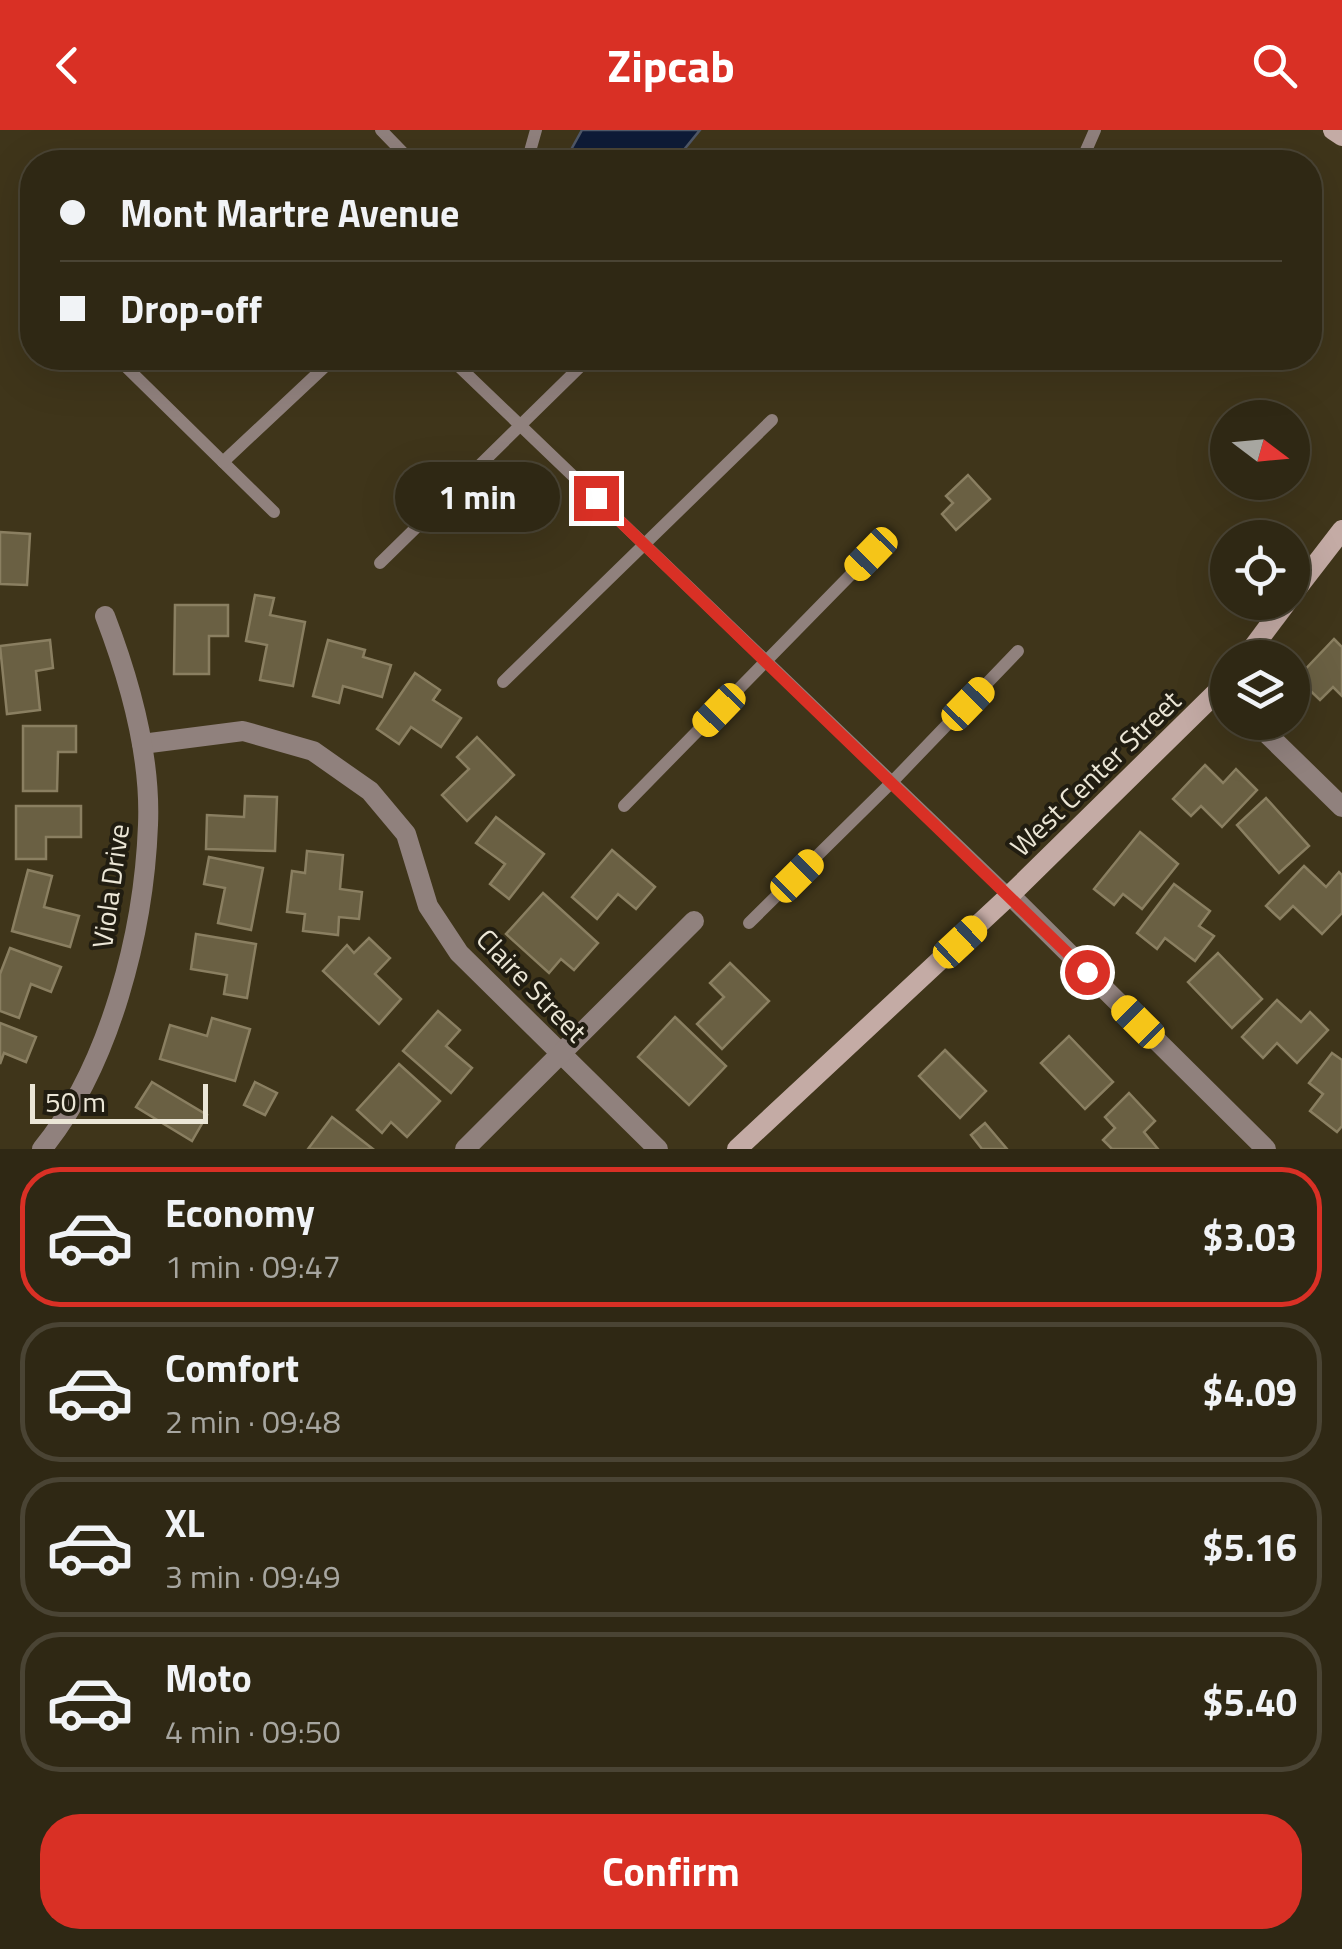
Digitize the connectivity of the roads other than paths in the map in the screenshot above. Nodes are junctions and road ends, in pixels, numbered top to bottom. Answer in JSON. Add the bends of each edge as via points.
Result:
{"nodes":[{"id":1,"x":381,"y":130,"type":"edge"},
{"id":2,"x":1332,"y":130,"type":"edge"},
{"id":3,"x":1342,"y":136,"type":"edge"},
{"id":4,"x":400,"y":150,"type":"edge"},
{"id":5,"x":129,"y":370,"type":"edge"},
{"id":6,"x":321,"y":370,"type":"edge"},
{"id":7,"x":463,"y":370,"type":"edge"},
{"id":8,"x":577,"y":370,"type":"edge"},
{"id":9,"x":772,"y":420,"type":"dead end"},
{"id":10,"x":521,"y":426,"type":"junction"},
{"id":11,"x":223,"y":462,"type":"junction"},
{"id":12,"x":274,"y":512,"type":"dead end"},
{"id":13,"x":1342,"y":530,"type":"edge"},
{"id":14,"x":646,"y":546,"type":"junction"},
{"id":15,"x":871,"y":554,"type":"dead end"},
{"id":16,"x":380,"y":563,"type":"dead end"},
{"id":17,"x":1310,"y":572,"type":"edge"},
{"id":18,"x":105,"y":616,"type":"dead end"},
{"id":19,"x":1018,"y":652,"type":"dead end"},
{"id":20,"x":766,"y":662,"type":"junction"},
{"id":21,"x":503,"y":682,"type":"dead end"},
{"id":22,"x":1210,"y":703,"type":"edge"},
{"id":23,"x":1273,"y":740,"type":"edge"},
{"id":24,"x":142,"y":744,"type":"junction"},
{"id":25,"x":892,"y":782,"type":"junction"},
{"id":26,"x":624,"y":806,"type":"dead end"},
{"id":27,"x":1342,"y":807,"type":"edge"},
{"id":28,"x":1010,"y":895,"type":"junction"},
{"id":29,"x":694,"y":921,"type":"dead end"},
{"id":30,"x":749,"y":923,"type":"dead end"},
{"id":31,"x":561,"y":1054,"type":"junction"},
{"id":32,"x":42,"y":1149,"type":"edge"},
{"id":33,"x":464,"y":1149,"type":"edge"},
{"id":34,"x":658,"y":1149,"type":"edge"},
{"id":35,"x":737,"y":1149,"type":"edge"},
{"id":36,"x":1266,"y":1149,"type":"edge"}],
"edges":[{"from":1,"to":4,"type":"lane"},
{"from":2,"to":3,"type":"main road"},
{"from":5,"to":11,"type":"lane"},
{"from":6,"to":11,"type":"lane"},
{"from":7,"to":10,"type":"lane"},
{"from":8,"to":10,"type":"lane"},
{"from":9,"to":14,"type":"lane"},
{"from":10,"to":14,"type":"lane"},
{"from":10,"to":16,"type":"lane"},
{"from":11,"to":12,"type":"lane"},
{"from":13,"to":17,"type":"main road"},
{"from":14,"to":20,"type":"lane"},
{"from":14,"to":21,"type":"lane"},
{"from":15,"to":20,"type":"lane"},
{"from":18,"to":24,"type":"street","name":"Viola Drive"},
{"from":19,"to":25,"type":"lane"},
{"from":20,"to":25,"type":"lane"},
{"from":20,"to":26,"type":"lane"},
{"from":22,"to":28,"type":"main road","name":"West Center Street"},
{"from":23,"to":27,"type":"street"},
{"from":24,"to":31,"type":"street","name":"Claire Street","via":[[243,732],[312,751],[370,791],[406,834],[428,906],[458,952]]},
{"from":24,"to":32,"type":"street","name":"Viola Drive","via":[[148,824],[135,935],[88,1078]]},
{"from":25,"to":28,"type":"lane"},
{"from":25,"to":30,"type":"lane"},
{"from":28,"to":35,"type":"main road","name":"West Center Street"},
{"from":28,"to":36,"type":"street"},
{"from":29,"to":31,"type":"street"},
{"from":31,"to":33,"type":"street"},
{"from":31,"to":34,"type":"street","name":"Claire Street"}]}
